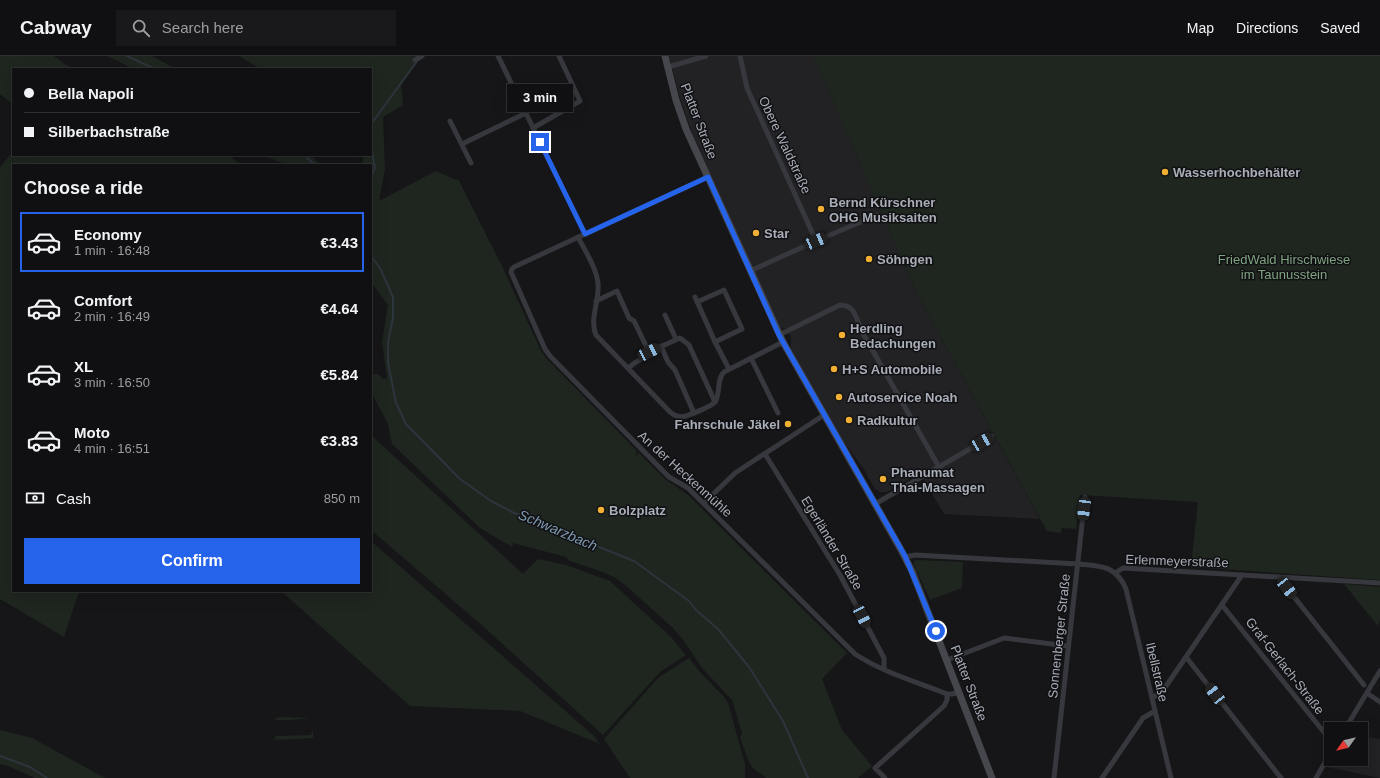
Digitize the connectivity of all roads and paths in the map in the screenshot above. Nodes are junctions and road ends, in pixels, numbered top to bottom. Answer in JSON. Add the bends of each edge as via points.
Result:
{"nodes":[{"id":1,"x":422,"y":56,"type":"edge"},
{"id":2,"x":498,"y":56,"type":"edge"},
{"id":3,"x":559,"y":56,"type":"edge"},
{"id":4,"x":665,"y":56,"type":"edge"},
{"id":5,"x":706,"y":56,"type":"edge"},
{"id":6,"x":740,"y":56,"type":"edge"},
{"id":7,"x":415,"y":60,"type":"dead end"},
{"id":8,"x":668,"y":68,"type":"junction"},
{"id":9,"x":526,"y":113,"type":"junction"},
{"id":10,"x":450,"y":120,"type":"dead end"},
{"id":11,"x":533,"y":128,"type":"junction"},
{"id":12,"x":462,"y":144,"type":"junction"},
{"id":13,"x":471,"y":163,"type":"dead end"},
{"id":14,"x":708,"y":177,"type":"junction"},
{"id":15,"x":877,"y":215,"type":"dead end"},
{"id":16,"x":585,"y":234,"type":"junction"},
{"id":17,"x":578,"y":237,"type":"junction"},
{"id":18,"x":816,"y":241,"type":"junction"},
{"id":19,"x":750,"y":271,"type":"junction"},
{"id":20,"x":695,"y":297,"type":"dead end"},
{"id":21,"x":596,"y":301,"type":"junction"},
{"id":22,"x":697,"y":302,"type":"junction"},
{"id":23,"x":665,"y":315,"type":"dead end"},
{"id":24,"x":779,"y":335,"type":"junction"},
{"id":25,"x":676,"y":339,"type":"junction"},
{"id":26,"x":715,"y":342,"type":"junction"},
{"id":27,"x":783,"y":342,"type":"junction"},
{"id":28,"x":661,"y":346,"type":"junction"},
{"id":29,"x":649,"y":352,"type":"junction"},
{"id":30,"x":751,"y":358,"type":"junction"},
{"id":31,"x":628,"y":368,"type":"junction"},
{"id":32,"x":730,"y":369,"type":"junction"},
{"id":33,"x":715,"y":402,"type":"junction"},
{"id":34,"x":694,"y":413,"type":"junction"},
{"id":35,"x":778,"y":413,"type":"dead end"},
{"id":36,"x":824,"y":415,"type":"junction"},
{"id":37,"x":992,"y":436,"type":"dead end"},
{"id":38,"x":764,"y":454,"type":"junction"},
{"id":39,"x":939,"y":467,"type":"junction"},
{"id":40,"x":1086,"y":497,"type":"dead end"},
{"id":41,"x":704,"y":503,"type":"junction"},
{"id":42,"x":875,"y":504,"type":"junction"},
{"id":43,"x":905,"y":556,"type":"junction"},
{"id":44,"x":1078,"y":564,"type":"junction"},
{"id":45,"x":1115,"y":573,"type":"junction"},
{"id":46,"x":1242,"y":574,"type":"junction"},
{"id":47,"x":1283,"y":578,"type":"junction"},
{"id":48,"x":1380,"y":583,"type":"edge"},
{"id":49,"x":1222,"y":605,"type":"junction"},
{"id":50,"x":1068,"y":646,"type":"junction"},
{"id":51,"x":1186,"y":657,"type":"junction"},
{"id":52,"x":947,"y":660,"type":"junction"},
{"id":53,"x":884,"y":668,"type":"junction"},
{"id":54,"x":1380,"y":670,"type":"edge"},
{"id":55,"x":1364,"y":685,"type":"dead end"},
{"id":56,"x":959,"y":692,"type":"junction"},
{"id":57,"x":1367,"y":693,"type":"junction"},
{"id":58,"x":947,"y":694,"type":"junction"},
{"id":59,"x":1152,"y":698,"type":"junction"},
{"id":60,"x":1380,"y":702,"type":"edge"},
{"id":61,"x":1155,"y":710,"type":"junction"},
{"id":62,"x":1349,"y":722,"type":"edge"},
{"id":63,"x":1324,"y":732,"type":"edge"},
{"id":64,"x":1324,"y":764,"type":"edge"},
{"id":65,"x":885,"y":778,"type":"edge"},
{"id":66,"x":992,"y":778,"type":"edge"},
{"id":67,"x":1054,"y":778,"type":"edge"},
{"id":68,"x":1102,"y":778,"type":"edge"},
{"id":69,"x":1171,"y":778,"type":"edge"},
{"id":70,"x":1281,"y":778,"type":"edge"},
{"id":71,"x":1316,"y":778,"type":"edge"}],
"edges":[{"from":1,"to":7,"type":"street"},
{"from":2,"to":9,"type":"street"},
{"from":3,"to":11,"type":"street","via":[[580,101]]},
{"from":4,"to":8,"type":"main road","name":"Platter Straße"},
{"from":5,"to":8,"type":"street"},
{"from":6,"to":18,"type":"street","name":"Obere Waldstraße","via":[[747,88]]},
{"from":8,"to":14,"type":"main road","name":"Platter Straße","via":[[680,114]]},
{"from":9,"to":11,"type":"street"},
{"from":9,"to":12,"type":"street"},
{"from":10,"to":12,"type":"street"},
{"from":11,"to":16,"type":"street"},
{"from":12,"to":13,"type":"street"},
{"from":14,"to":16,"type":"street"},
{"from":14,"to":19,"type":"main road","name":"Platter Straße"},
{"from":15,"to":18,"type":"street"},
{"from":16,"to":17,"type":"street"},
{"from":17,"to":21,"type":"street","via":[[596,275]]},
{"from":17,"to":41,"type":"street","name":"An der Heckenmühle","via":[[514,267],[511,272],[545,349],[669,477],[688,488]]},
{"from":18,"to":19,"type":"street"},
{"from":19,"to":24,"type":"main road","name":"Platter Straße"},
{"from":20,"to":22,"type":"street"},
{"from":21,"to":29,"type":"street","via":[[617,291]]},
{"from":21,"to":31,"type":"street","via":[[593,326],[596,335]]},
{"from":22,"to":26,"type":"street"},
{"from":22,"to":26,"type":"street","via":[[724,290],[742,329]]},
{"from":23,"to":25,"type":"street"},
{"from":24,"to":27,"type":"main road","name":"Platter Straße"},
{"from":24,"to":39,"type":"street","via":[[840,305],[851,308]]},
{"from":25,"to":28,"type":"street"},
{"from":25,"to":33,"type":"street","via":[[680,338],[689,345]]},
{"from":26,"to":32,"type":"street"},
{"from":27,"to":30,"type":"street"},
{"from":27,"to":36,"type":"main road","name":"Platter Straße"},
{"from":28,"to":29,"type":"street"},
{"from":28,"to":34,"type":"street"},
{"from":29,"to":31,"type":"street","via":[[651,354]]},
{"from":30,"to":32,"type":"street"},
{"from":30,"to":35,"type":"street"},
{"from":31,"to":34,"type":"street","via":[[672,414],[681,418]]},
{"from":32,"to":33,"type":"street","via":[[720,377]]},
{"from":33,"to":34,"type":"street"},
{"from":36,"to":38,"type":"street"},
{"from":36,"to":42,"type":"main road","name":"Platter Straße"},
{"from":37,"to":39,"type":"street"},
{"from":38,"to":41,"type":"street","via":[[730,477]]},
{"from":38,"to":53,"type":"street","name":"Egerländer Straße","via":[[848,588],[884,658]]},
{"from":39,"to":42,"type":"street"},
{"from":40,"to":44,"type":"street","name":"Sonnenberger Straße"},
{"from":41,"to":53,"type":"street","name":"An der Heckenmühle","via":[[855,654]]},
{"from":42,"to":43,"type":"main road","name":"Platter Straße"},
{"from":43,"to":44,"type":"street","name":"Erlenmeyerstraße","via":[[915,554]]},
{"from":43,"to":52,"type":"main road","name":"Platter Straße"},
{"from":44,"to":45,"type":"street","name":"Erlenmeyerstraße","via":[[1103,567]]},
{"from":44,"to":50,"type":"street","name":"Sonnenberger Straße"},
{"from":45,"to":46,"type":"street","name":"Erlenmeyerstraße","via":[[1123,568]]},
{"from":45,"to":59,"type":"street","name":"Ibellstraße","via":[[1126,589]]},
{"from":46,"to":47,"type":"street","name":"Erlenmeyerstraße"},
{"from":46,"to":49,"type":"street"},
{"from":47,"to":48,"type":"street","name":"Erlenmeyerstraße"},
{"from":47,"to":55,"type":"street","via":[[1287,588]]},
{"from":49,"to":51,"type":"street"},
{"from":49,"to":63,"type":"street","name":"Graf-Gerlach-Straße"},
{"from":50,"to":52,"type":"street","via":[[1004,638]]},
{"from":50,"to":67,"type":"street","name":"Sonnenberger Straße"},
{"from":51,"to":59,"type":"street","via":[[1162,692]]},
{"from":51,"to":70,"type":"street"},
{"from":52,"to":56,"type":"main road","name":"Platter Straße"},
{"from":53,"to":58,"type":"street","name":"An der Heckenmühle"},
{"from":54,"to":57,"type":"street"},
{"from":56,"to":58,"type":"street"},
{"from":56,"to":66,"type":"main road","name":"Platter Straße"},
{"from":57,"to":60,"type":"street"},
{"from":57,"to":62,"type":"street"},
{"from":58,"to":65,"type":"street","via":[[943,707],[875,768]]},
{"from":59,"to":61,"type":"street","name":"Ibellstraße"},
{"from":61,"to":68,"type":"street","via":[[1143,718]]},
{"from":61,"to":69,"type":"street","name":"Ibellstraße"},
{"from":64,"to":71,"type":"street"}]}
